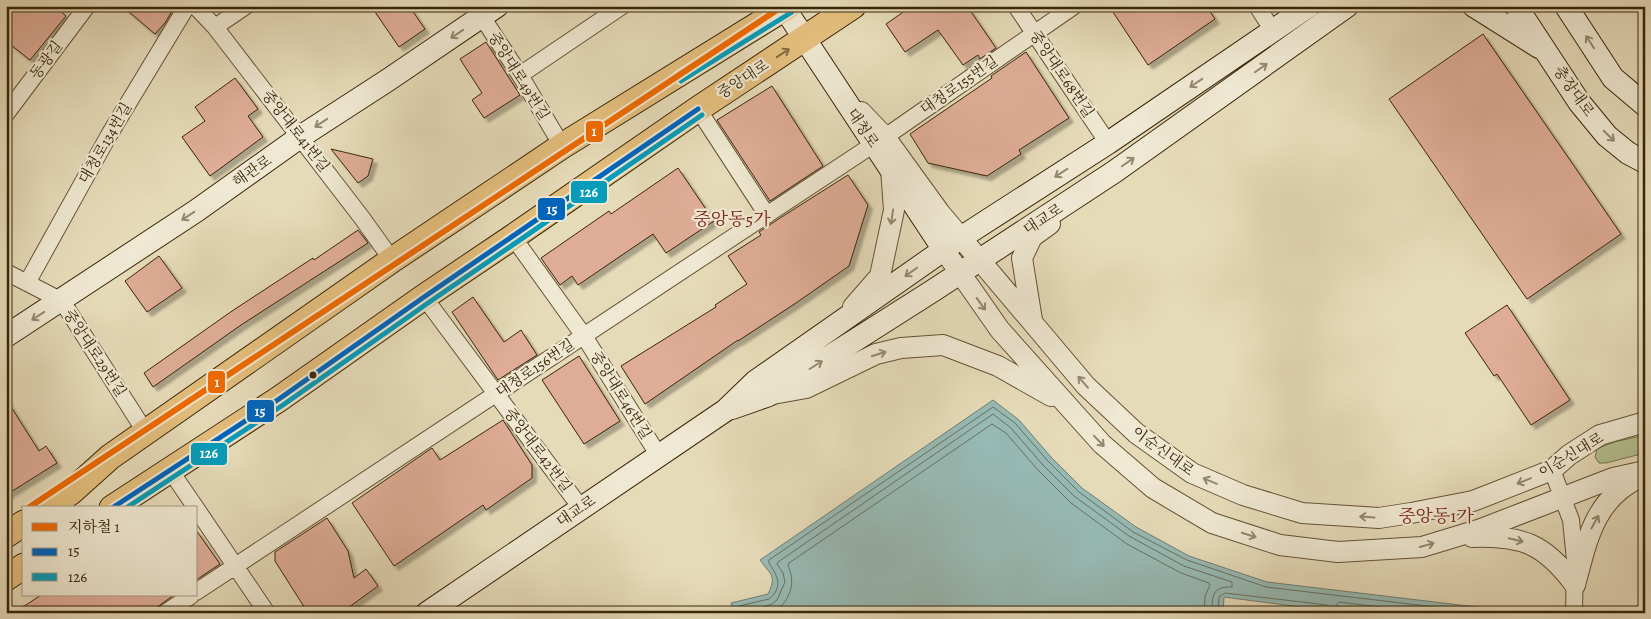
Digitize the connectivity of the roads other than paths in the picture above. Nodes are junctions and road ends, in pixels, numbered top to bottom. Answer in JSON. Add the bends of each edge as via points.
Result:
{"nodes":[{"id":1,"x":86,"y":6,"type":"edge"},
{"id":2,"x":187,"y":6,"type":"edge"},
{"id":3,"x":195,"y":6,"type":"edge"},
{"id":4,"x":246,"y":6,"type":"edge"},
{"id":5,"x":622,"y":6,"type":"edge"},
{"id":6,"x":853,"y":6,"type":"edge"},
{"id":7,"x":1016,"y":6,"type":"edge"},
{"id":8,"x":1074,"y":6,"type":"edge"},
{"id":9,"x":1257,"y":6,"type":"edge"},
{"id":10,"x":1309,"y":6,"type":"edge"},
{"id":11,"x":1347,"y":6,"type":"edge"},
{"id":12,"x":1474,"y":6,"type":"edge"},
{"id":13,"x":1516,"y":6,"type":"edge"},
{"id":14,"x":1566,"y":6,"type":"edge"},
{"id":15,"x":785,"y":7,"type":"edge"},
{"id":16,"x":484,"y":10,"type":"edge"},
{"id":17,"x":215,"y":27,"type":"junction"},
{"id":18,"x":1273,"y":31,"type":"junction"},
{"id":19,"x":1034,"y":33,"type":"junction"},
{"id":20,"x":804,"y":39,"type":"junction"},
{"id":21,"x":1547,"y":53,"type":"junction"},
{"id":22,"x":520,"y":75,"type":"junction"},
{"id":23,"x":1645,"y":105,"type":"edge"},
{"id":24,"x":698,"y":109,"type":"junction"},
{"id":25,"x":6,"y":114,"type":"edge"},
{"id":26,"x":300,"y":137,"type":"junction"},
{"id":27,"x":879,"y":140,"type":"junction"},
{"id":28,"x":1108,"y":143,"type":"junction"},
{"id":29,"x":562,"y":146,"type":"junction"},
{"id":30,"x":1645,"y":162,"type":"edge"},
{"id":31,"x":891,"y":168,"type":"junction"},
{"id":32,"x":1099,"y":182,"type":"junction"},
{"id":33,"x":767,"y":214,"type":"junction"},
{"id":34,"x":513,"y":237,"type":"junction"},
{"id":35,"x":953,"y":243,"type":"junction"},
{"id":36,"x":981,"y":259,"type":"junction"},
{"id":37,"x":392,"y":260,"type":"junction"},
{"id":38,"x":6,"y":272,"type":"edge"},
{"id":39,"x":960,"y":274,"type":"junction"},
{"id":40,"x":27,"y":283,"type":"junction"},
{"id":41,"x":424,"y":297,"type":"junction"},
{"id":42,"x":62,"y":300,"type":"junction"},
{"id":43,"x":1033,"y":322,"type":"junction"},
{"id":44,"x":837,"y":323,"type":"junction"},
{"id":45,"x":6,"y":336,"type":"edge"},
{"id":46,"x":584,"y":336,"type":"junction"},
{"id":47,"x":496,"y":394,"type":"junction"},
{"id":48,"x":769,"y":395,"type":"junction"},
{"id":49,"x":1065,"y":404,"type":"junction"},
{"id":50,"x":726,"y":410,"type":"junction"},
{"id":51,"x":1645,"y":422,"type":"edge"},
{"id":52,"x":146,"y":433,"type":"junction"},
{"id":53,"x":659,"y":456,"type":"junction"},
{"id":54,"x":170,"y":470,"type":"junction"},
{"id":55,"x":1552,"y":470,"type":"junction"},
{"id":56,"x":1645,"y":471,"type":"edge"},
{"id":57,"x":1645,"y":475,"type":"edge"},
{"id":58,"x":1562,"y":497,"type":"junction"},
{"id":59,"x":50,"y":506,"type":"edge"},
{"id":60,"x":115,"y":506,"type":"edge"},
{"id":61,"x":195,"y":506,"type":"edge"},
{"id":62,"x":581,"y":508,"type":"junction"},
{"id":63,"x":198,"y":511,"type":"edge"},
{"id":64,"x":22,"y":524,"type":"edge"},
{"id":65,"x":6,"y":535,"type":"edge"},
{"id":66,"x":1450,"y":538,"type":"junction"},
{"id":67,"x":236,"y":566,"type":"junction"},
{"id":68,"x":22,"y":567,"type":"edge"},
{"id":69,"x":6,"y":578,"type":"edge"},
{"id":70,"x":1574,"y":585,"type":"junction"},
{"id":71,"x":198,"y":591,"type":"edge"},
{"id":72,"x":190,"y":596,"type":"edge"},
{"id":73,"x":165,"y":613,"type":"edge"},
{"id":74,"x":267,"y":613,"type":"edge"},
{"id":75,"x":427,"y":613,"type":"edge"},
{"id":76,"x":1574,"y":613,"type":"edge"}],
"edges":[{"from":1,"to":25,"type":"street","name":"동광길"},
{"from":2,"to":40,"type":"street","name":"대청로134번길","via":[[109,135]]},
{"from":3,"to":17,"type":"street","name":"중앙대로41번길"},
{"from":4,"to":17,"type":"street"},
{"from":5,"to":22,"type":"street"},
{"from":6,"to":20,"type":"main road","name":"중앙대로"},
{"from":7,"to":19,"type":"street","name":"중앙대로68번길"},
{"from":8,"to":19,"type":"street","name":"대청로155번길"},
{"from":9,"to":18,"type":"street"},
{"from":10,"to":18,"type":"main road","name":"대교로"},
{"from":32,"to":11,"type":"main road","name":"대교로","one_way":true},
{"from":12,"to":21,"type":"main road"},
{"from":13,"to":21,"type":"main road","name":"충장대로"},
{"from":23,"to":14,"type":"main road","one_way":true,"via":[[1613,78]]},
{"from":15,"to":20,"type":"main road","name":"대청로"},
{"from":15,"to":29,"type":"main road"},
{"from":16,"to":22,"type":"street","name":"중앙대로49번길"},
{"from":16,"to":26,"type":"main road","name":"해관로","one_way":true,"via":[[388,80]]},
{"from":17,"to":26,"type":"street","name":"중앙대로41번길"},
{"from":18,"to":28,"type":"main road","name":"대교로","one_way":true},
{"from":19,"to":27,"type":"street","name":"대청로155번길"},
{"from":19,"to":28,"type":"street","name":"중앙대로68번길"},
{"from":24,"to":20,"type":"main road","name":"중앙대로","one_way":true},
{"from":20,"to":27,"type":"main road","name":"대청로"},
{"from":21,"to":30,"type":"main road","name":"충장대로","one_way":true,"via":[[1579,102],[1607,136]]},
{"from":22,"to":29,"type":"street","name":"중앙대로49번길"},
{"from":24,"to":33,"type":"street"},
{"from":24,"to":34,"type":"main road","name":"중앙대로"},
{"from":26,"to":37,"type":"street","name":"중앙대로41번길"},
{"from":26,"to":42,"type":"main road","name":"해관로","one_way":true},
{"from":27,"to":31,"type":"main road","name":"대청로"},
{"from":27,"to":33,"type":"street","name":"대청로156번길"},
{"from":27,"to":35,"type":"street","name":"이순신대로","via":[[940,213]]},
{"from":28,"to":35,"type":"main road","name":"대교로","one_way":true},
{"from":29,"to":37,"type":"main road"},
{"from":31,"to":35,"type":"main road","name":"대청로"},
{"from":31,"to":44,"type":"street","one_way":true,"via":[[894,210],[880,276]]},
{"from":32,"to":36,"type":"main road","name":"대교로"},
{"from":32,"to":43,"type":"street","via":[[1077,205],[1032,237],[1022,258]]},
{"from":33,"to":46,"type":"street","name":"대청로156번길"},
{"from":34,"to":41,"type":"main road","name":"중앙대로"},
{"from":34,"to":46,"type":"street","name":"중앙대로46번길"},
{"from":35,"to":36,"type":"street","name":"이순신대로"},
{"from":35,"to":39,"type":"street","name":"이순신대로"},
{"from":35,"to":44,"type":"main road","name":"대교로","one_way":true},
{"from":36,"to":39,"type":"main road","name":"대교로"},
{"from":36,"to":43,"type":"street","name":"이순신대로"},
{"from":37,"to":52,"type":"main road"},
{"from":38,"to":40,"type":"street","name":"중앙대로29번길"},
{"from":48,"to":39,"type":"main road","name":"대교로","one_way":true},
{"from":39,"to":49,"type":"street","name":"이순신대로","one_way":true,"via":[[1000,330]]},
{"from":40,"to":42,"type":"street","name":"중앙대로29번길"},
{"from":41,"to":47,"type":"street","name":"중앙대로42번길"},
{"from":41,"to":54,"type":"main road","name":"중앙대로","via":[[279,399]]},
{"from":42,"to":45,"type":"main road","name":"해관로","one_way":true},
{"from":42,"to":52,"type":"street","name":"중앙대로29번길"},
{"from":55,"to":43,"type":"street","name":"이순신대로","one_way":true,"via":[[1473,501],[1411,513],[1379,518],[1302,513],[1243,495],[1192,473],[1136,433],[1086,386]]},
{"from":44,"to":50,"type":"main road","name":"대교로","via":[[756,381]]},
{"from":46,"to":47,"type":"street","name":"대청로156번길"},
{"from":46,"to":53,"type":"street","name":"중앙대로46번길"},
{"from":47,"to":62,"type":"street","name":"중앙대로42번길"},
{"from":47,"to":67,"type":"street","name":"대청로156번길"},
{"from":48,"to":49,"type":"street","one_way":true,"via":[[806,388],[876,354],[901,348],[943,345],[998,366]]},
{"from":48,"to":50,"type":"main road","name":"대교로"},
{"from":49,"to":66,"type":"street","name":"이순신대로","one_way":true,"via":[[1102,444],[1153,488],[1212,523],[1280,545],[1338,552],[1422,547]]},
{"from":50,"to":53,"type":"main road","name":"대교로"},
{"from":51,"to":55,"type":"street","name":"이순신대로","via":[[1600,435]]},
{"from":52,"to":59,"type":"main road","via":[[110,457]]},
{"from":53,"to":62,"type":"main road","name":"대교로"},
{"from":54,"to":60,"type":"main road","name":"중앙대로"},
{"from":54,"to":61,"type":"street"},
{"from":55,"to":58,"type":"street"},
{"from":56,"to":58,"type":"street","name":"이순신대로","via":[[1613,478]]},
{"from":70,"to":57,"type":"street","one_way":true,"via":[[1590,529],[1600,512],[1610,497]]},
{"from":58,"to":66,"type":"street","name":"이순신대로"},
{"from":58,"to":70,"type":"street","via":[[1571,520]]},
{"from":62,"to":75,"type":"main road","name":"대교로"},
{"from":63,"to":67,"type":"street"},
{"from":64,"to":65,"type":"main road"},
{"from":66,"to":70,"type":"street","one_way":true,"via":[[1498,536],[1537,547],[1562,568]]},
{"from":67,"to":71,"type":"street","name":"대청로156번길"},
{"from":67,"to":74,"type":"street"},
{"from":68,"to":69,"type":"main road"},
{"from":70,"to":76,"type":"street"},
{"from":72,"to":73,"type":"street"}]}
